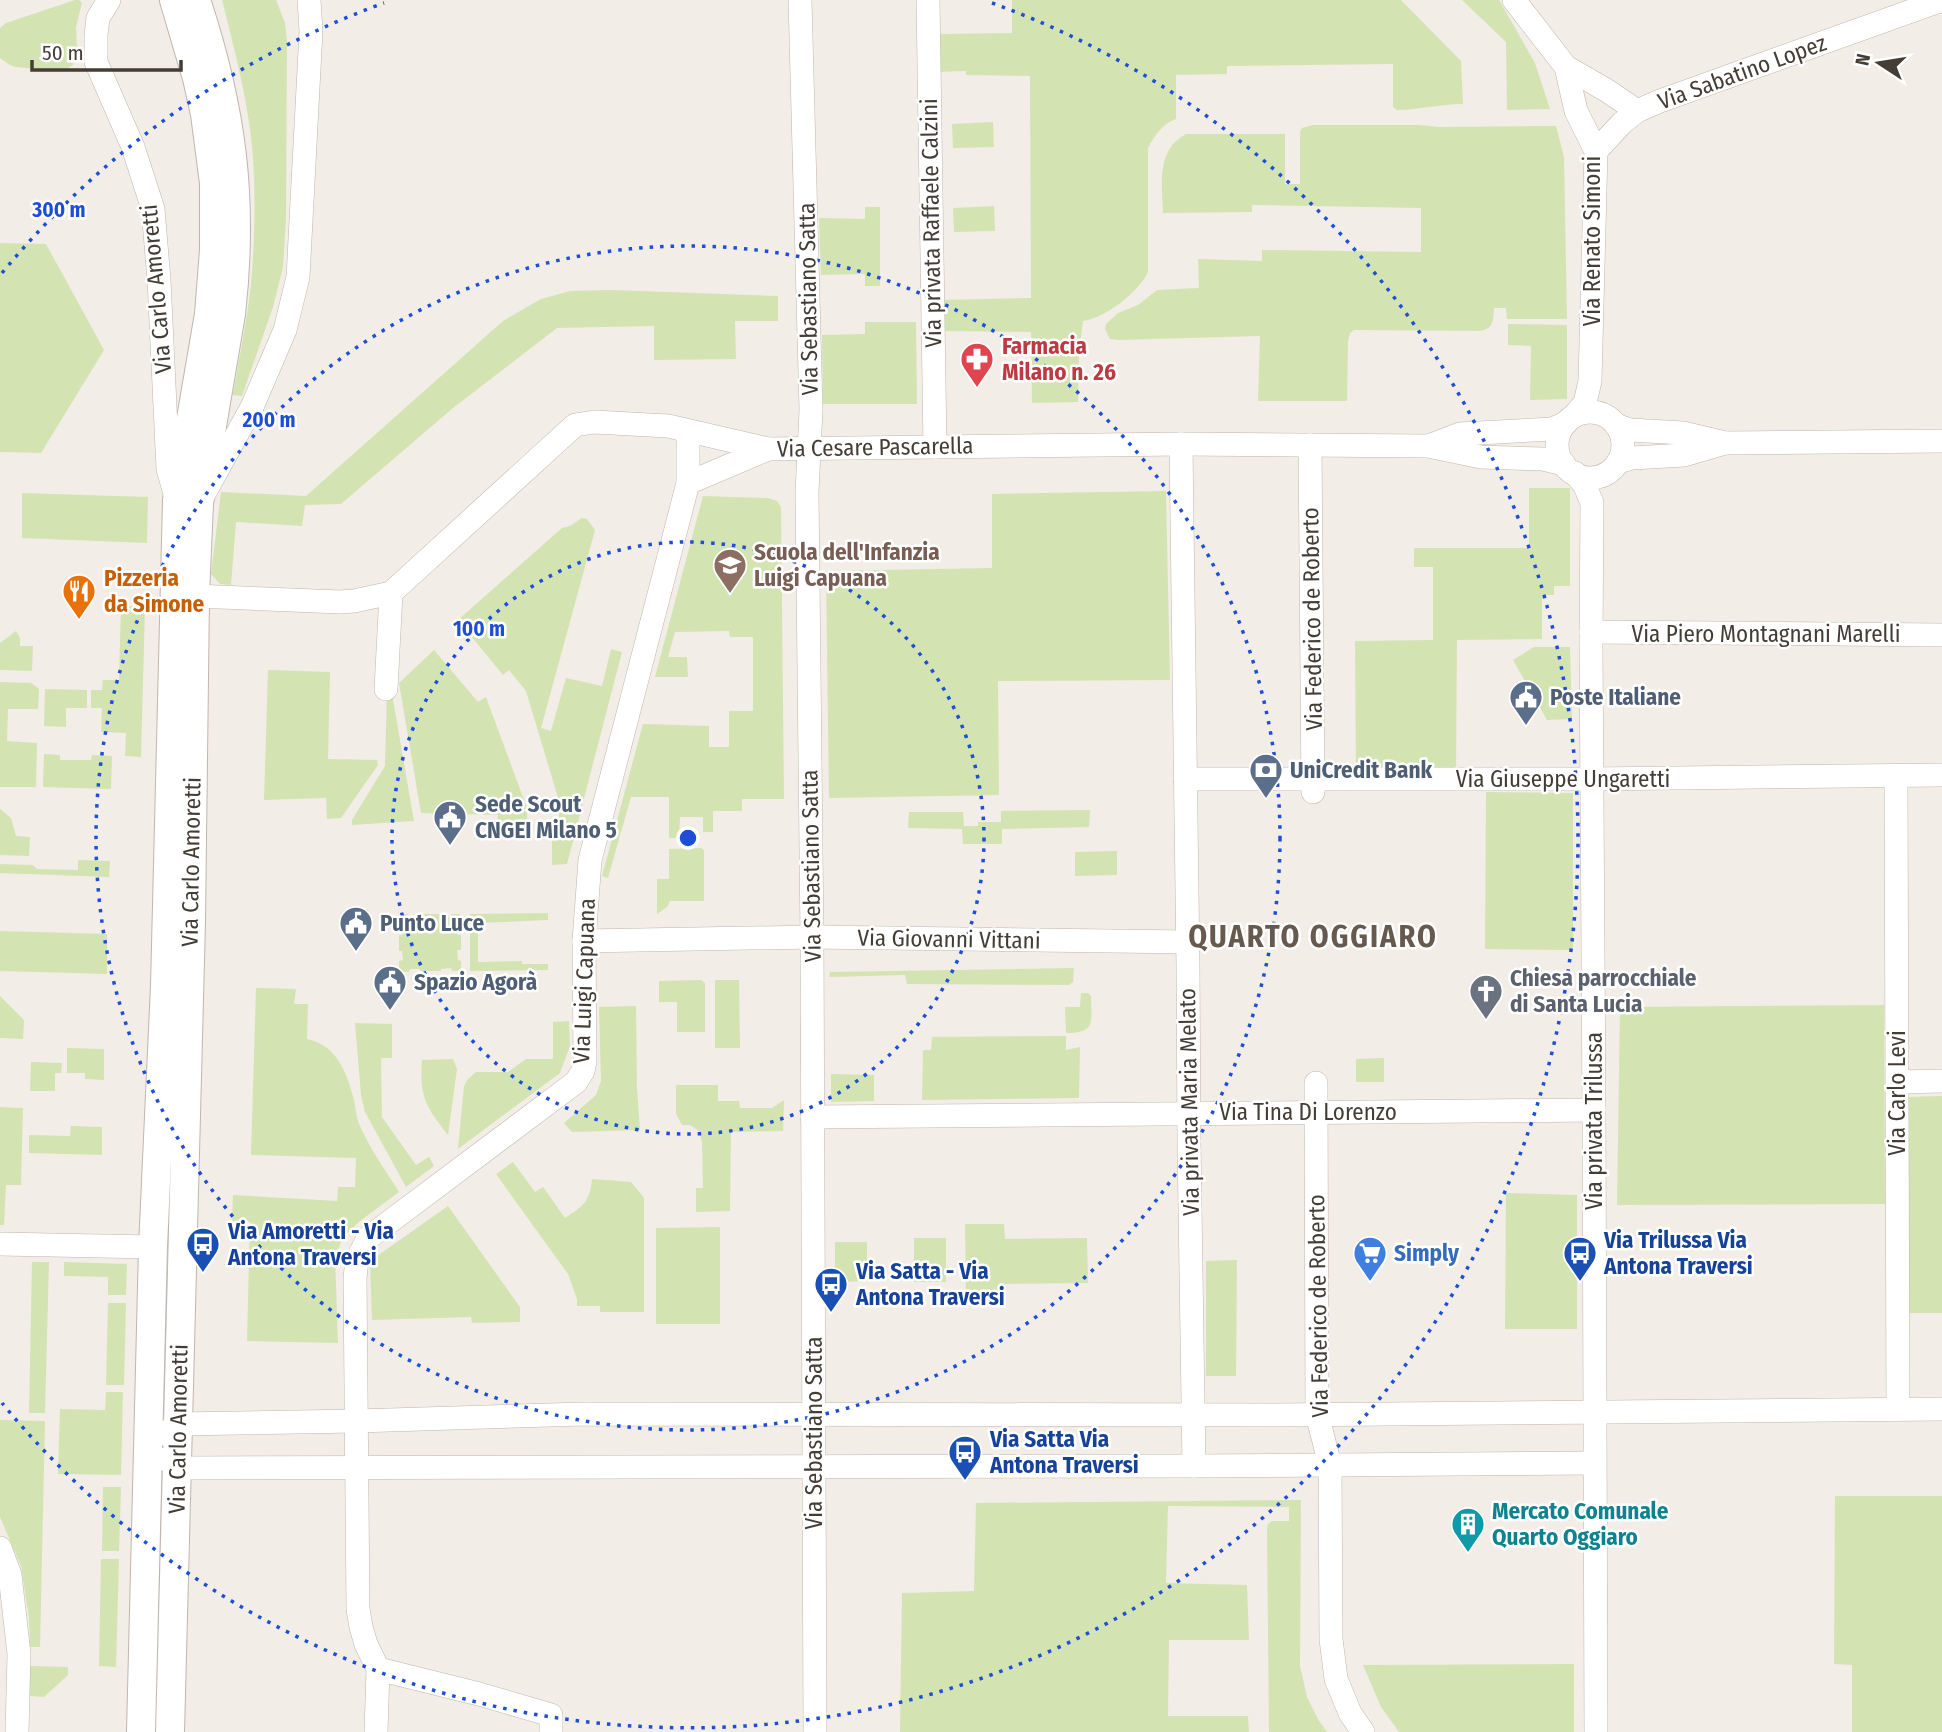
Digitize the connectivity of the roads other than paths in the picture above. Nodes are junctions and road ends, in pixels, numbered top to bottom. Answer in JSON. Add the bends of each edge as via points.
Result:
{"nodes":[{"id":1,"x":109,"y":0,"type":"edge"},
{"id":2,"x":174,"y":0,"type":"edge"},
{"id":3,"x":196,"y":0,"type":"edge"},
{"id":4,"x":309,"y":0,"type":"edge"},
{"id":5,"x":800,"y":0,"type":"edge"},
{"id":6,"x":928,"y":0,"type":"edge"},
{"id":7,"x":1514,"y":0,"type":"edge"},
{"id":8,"x":1942,"y":0,"type":"edge"},
{"id":9,"x":1566,"y":67,"type":"junction"},
{"id":10,"x":1636,"y":111,"type":"junction"},
{"id":11,"x":1596,"y":151,"type":"junction"},
{"id":12,"x":1590,"y":381,"type":"junction"},
{"id":13,"x":1570,"y":420,"type":"junction"},
{"id":14,"x":1611,"y":421,"type":"junction"},
{"id":15,"x":688,"y":432,"type":"junction"},
{"id":16,"x":1942,"y":441,"type":"edge"},
{"id":17,"x":1181,"y":443,"type":"junction"},
{"id":18,"x":1726,"y":443,"type":"junction"},
{"id":19,"x":1310,"y":445,"type":"junction"},
{"id":20,"x":1428,"y":446,"type":"junction"},
{"id":21,"x":935,"y":447,"type":"junction"},
{"id":22,"x":768,"y":449,"type":"junction"},
{"id":23,"x":809,"y":449,"type":"junction"},
{"id":24,"x":1569,"y":468,"type":"junction"},
{"id":25,"x":1611,"y":468,"type":"junction"},
{"id":26,"x":688,"y":483,"type":"junction"},
{"id":27,"x":188,"y":502,"type":"junction"},
{"id":28,"x":1592,"y":503,"type":"junction"},
{"id":29,"x":391,"y":593,"type":"junction"},
{"id":30,"x":195,"y":596,"type":"junction"},
{"id":31,"x":1591,"y":632,"type":"junction"},
{"id":32,"x":1942,"y":635,"type":"edge"},
{"id":33,"x":386,"y":689,"type":"dead end"},
{"id":34,"x":1942,"y":775,"type":"edge"},
{"id":35,"x":1896,"y":776,"type":"junction"},
{"id":36,"x":1185,"y":779,"type":"junction"},
{"id":37,"x":1592,"y":779,"type":"junction"},
{"id":38,"x":1313,"y":786,"type":"junction"},
{"id":39,"x":812,"y":937,"type":"junction"},
{"id":40,"x":584,"y":941,"type":"junction"},
{"id":41,"x":1188,"y":942,"type":"junction"},
{"id":42,"x":1942,"y":1081,"type":"edge"},
{"id":43,"x":1898,"y":1082,"type":"junction"},
{"id":44,"x":1316,"y":1083,"type":"dead end"},
{"id":45,"x":1594,"y":1110,"type":"junction"},
{"id":46,"x":1188,"y":1113,"type":"junction"},
{"id":47,"x":1316,"y":1113,"type":"junction"},
{"id":48,"x":812,"y":1117,"type":"junction"},
{"id":49,"x":0,"y":1244,"type":"edge"},
{"id":50,"x":153,"y":1247,"type":"junction"},
{"id":51,"x":1898,"y":1409,"type":"junction"},
{"id":52,"x":1942,"y":1409,"type":"edge"},
{"id":53,"x":1594,"y":1411,"type":"junction"},
{"id":54,"x":814,"y":1414,"type":"junction"},
{"id":55,"x":1194,"y":1414,"type":"junction"},
{"id":56,"x":1317,"y":1414,"type":"junction"},
{"id":57,"x":357,"y":1421,"type":"junction"},
{"id":58,"x":178,"y":1424,"type":"junction"},
{"id":59,"x":149,"y":1445,"type":"junction"},
{"id":60,"x":1594,"y":1462,"type":"junction"},
{"id":61,"x":1330,"y":1465,"type":"junction"},
{"id":62,"x":1194,"y":1466,"type":"junction"},
{"id":63,"x":357,"y":1467,"type":"junction"},
{"id":64,"x":178,"y":1468,"type":"junction"},
{"id":65,"x":815,"y":1468,"type":"junction"},
{"id":66,"x":0,"y":1548,"type":"edge"},
{"id":67,"x":378,"y":1669,"type":"junction"},
{"id":68,"x":18,"y":1732,"type":"edge"},
{"id":69,"x":141,"y":1732,"type":"edge"},
{"id":70,"x":170,"y":1732,"type":"edge"},
{"id":71,"x":376,"y":1732,"type":"edge"},
{"id":72,"x":551,"y":1732,"type":"edge"},
{"id":73,"x":816,"y":1732,"type":"edge"},
{"id":74,"x":1363,"y":1732,"type":"edge"},
{"id":75,"x":1596,"y":1732,"type":"edge"}],
"edges":[{"from":1,"to":27,"type":"street","name":"Via Carlo Amoretti","via":[[98,18],[96,62],[133,146],[153,209],[168,469]]},
{"from":2,"to":27,"type":"street","name":"Via Carlo Amoretti","via":[[205,114],[214,183],[212,284]]},
{"from":3,"to":27,"type":"street","name":"Via Carlo Amoretti","via":[[226,114],[237,216],[230,314]]},
{"from":4,"to":27,"type":"street","via":[[298,277],[285,330],[253,407]]},
{"from":5,"to":23,"type":"street","name":"Via Sebastiano Satta"},
{"from":6,"to":21,"type":"street","name":"Via privata Raffaele Calzini"},
{"from":7,"to":9,"type":"street","name":"Via Renato Simoni"},
{"from":8,"to":10,"type":"street","name":"Via Sabatino Lopez"},
{"from":9,"to":10,"type":"street","name":"Via Renato Simoni"},
{"from":9,"to":11,"type":"street","name":"Via Renato Simoni","via":[[1576,111]]},
{"from":10,"to":11,"type":"street","name":"Via Sabatino Lopez"},
{"from":11,"to":12,"type":"street","name":"Via Renato Simoni"},
{"from":12,"to":13,"type":"street","name":"Via Renato Simoni","via":[[1585,404]]},
{"from":12,"to":14,"type":"street","via":[[1595,401]]},
{"from":13,"to":14,"type":"street","via":[[1595,412]]},
{"from":13,"to":20,"type":"street","via":[[1552,429],[1460,434]]},
{"from":13,"to":24,"type":"street","via":[[1558,443],[1559,454]]},
{"from":14,"to":18,"type":"street","via":[[1630,430],[1684,433]]},
{"from":14,"to":25,"type":"street","via":[[1623,442]]},
{"from":15,"to":22,"type":"street","name":"Via Cesare Pascarella"},
{"from":15,"to":26,"type":"street","name":"Via Luigi Capuana"},
{"from":15,"to":29,"type":"street","name":"Via Cesare Pascarella","via":[[656,425],[575,425]]},
{"from":16,"to":18,"type":"street"},
{"from":17,"to":19,"type":"street","name":"Via Cesare Pascarella"},
{"from":17,"to":21,"type":"street","name":"Via Cesare Pascarella"},
{"from":17,"to":36,"type":"street","name":"Via privata Maria Melato"},
{"from":18,"to":25,"type":"street","via":[[1684,455],[1632,458]]},
{"from":19,"to":20,"type":"street","name":"Via Cesare Pascarella"},
{"from":19,"to":38,"type":"street","name":"Via Federico de Roberto"},
{"from":20,"to":24,"type":"street","via":[[1480,457],[1543,459]]},
{"from":21,"to":23,"type":"street","name":"Via Cesare Pascarella"},
{"from":22,"to":23,"type":"street","name":"Via Cesare Pascarella"},
{"from":22,"to":26,"type":"street"},
{"from":23,"to":39,"type":"street","name":"Via Sebastiano Satta"},
{"from":24,"to":25,"type":"street","via":[[1591,478]]},
{"from":24,"to":28,"type":"street","name":"Via privata Trilussa"},
{"from":25,"to":28,"type":"street","via":[[1596,488]]},
{"from":26,"to":40,"type":"street","name":"Via Luigi Capuana","via":[[593,843]]},
{"from":27,"to":30,"type":"street","name":"Via Carlo Amoretti"},
{"from":27,"to":50,"type":"street","name":"Via Carlo Amoretti"},
{"from":28,"to":31,"type":"street","name":"Via privata Trilussa"},
{"from":29,"to":30,"type":"street","via":[[340,602]]},
{"from":29,"to":33,"type":"street"},
{"from":30,"to":58,"type":"street","name":"Via Carlo Amoretti"},
{"from":31,"to":32,"type":"street","name":"Via Piero Montagnani Marelli"},
{"from":31,"to":37,"type":"street","name":"Via privata Trilussa"},
{"from":34,"to":35,"type":"street","name":"Via Giuseppe Ungaretti"},
{"from":35,"to":37,"type":"street","name":"Via Giuseppe Ungaretti"},
{"from":35,"to":43,"type":"street","name":"Via Carlo Levi"},
{"from":36,"to":38,"type":"street","name":"Via Giuseppe Ungaretti"},
{"from":36,"to":41,"type":"street","name":"Via privata Maria Melato"},
{"from":37,"to":38,"type":"street","name":"Via Giuseppe Ungaretti"},
{"from":37,"to":45,"type":"street","name":"Via privata Trilussa"},
{"from":39,"to":40,"type":"street","name":"Via Giovanni Vittani"},
{"from":39,"to":41,"type":"street","name":"Via Giovanni Vittani"},
{"from":39,"to":48,"type":"street","name":"Via Sebastiano Satta"},
{"from":40,"to":57,"type":"street","name":"Via Luigi Capuana","via":[[585,1061],[576,1082],[368,1238],[360,1250],[355,1278]]},
{"from":41,"to":46,"type":"street","name":"Via privata Maria Melato"},
{"from":42,"to":43,"type":"street"},
{"from":43,"to":51,"type":"street","name":"Via Carlo Levi"},
{"from":44,"to":47,"type":"street","name":"Via Federico de Roberto"},
{"from":45,"to":47,"type":"street","name":"Via Tina Di Lorenzo"},
{"from":45,"to":53,"type":"street","name":"Via privata Trilussa"},
{"from":46,"to":47,"type":"street","name":"Via Tina Di Lorenzo"},
{"from":46,"to":48,"type":"street","name":"Via Tina Di Lorenzo"},
{"from":46,"to":55,"type":"street","name":"Via privata Maria Melato"},
{"from":47,"to":56,"type":"street","name":"Via Federico de Roberto"},
{"from":48,"to":54,"type":"street","name":"Via Sebastiano Satta"},
{"from":49,"to":50,"type":"street"},
{"from":50,"to":59,"type":"street","name":"Via Carlo Amoretti"},
{"from":51,"to":52,"type":"street"},
{"from":51,"to":53,"type":"street"},
{"from":53,"to":56,"type":"street"},
{"from":53,"to":60,"type":"street","name":"Via privata Trilussa"},
{"from":54,"to":55,"type":"street"},
{"from":54,"to":57,"type":"street","via":[[583,1414]]},
{"from":54,"to":65,"type":"street","name":"Via Sebastiano Satta"},
{"from":55,"to":56,"type":"street"},
{"from":55,"to":62,"type":"street","name":"Via privata Maria Melato"},
{"from":56,"to":61,"type":"street","name":"Via Federico de Roberto"},
{"from":57,"to":58,"type":"street"},
{"from":57,"to":63,"type":"street","name":"Via Luigi Capuana"},
{"from":58,"to":59,"type":"street"},
{"from":58,"to":64,"type":"street","name":"Via Carlo Amoretti"},
{"from":59,"to":64,"type":"street"},
{"from":59,"to":69,"type":"street","name":"Via Carlo Amoretti"},
{"from":60,"to":61,"type":"street"},
{"from":60,"to":75,"type":"street","name":"Via privata Trilussa"},
{"from":61,"to":62,"type":"street"},
{"from":61,"to":74,"type":"street","name":"Via Federico de Roberto","via":[[1331,1639],[1336,1679]]},
{"from":62,"to":65,"type":"street"},
{"from":63,"to":64,"type":"street"},
{"from":63,"to":65,"type":"street"},
{"from":63,"to":67,"type":"street","name":"Via Luigi Capuana","via":[[358,1609]]},
{"from":64,"to":70,"type":"street","name":"Via Carlo Amoretti"},
{"from":65,"to":73,"type":"street","name":"Via Sebastiano Satta"},
{"from":66,"to":68,"type":"street","via":[[10,1575],[19,1654]]},
{"from":67,"to":71,"type":"street"},
{"from":67,"to":72,"type":"street","via":[[551,1715]]}]}
